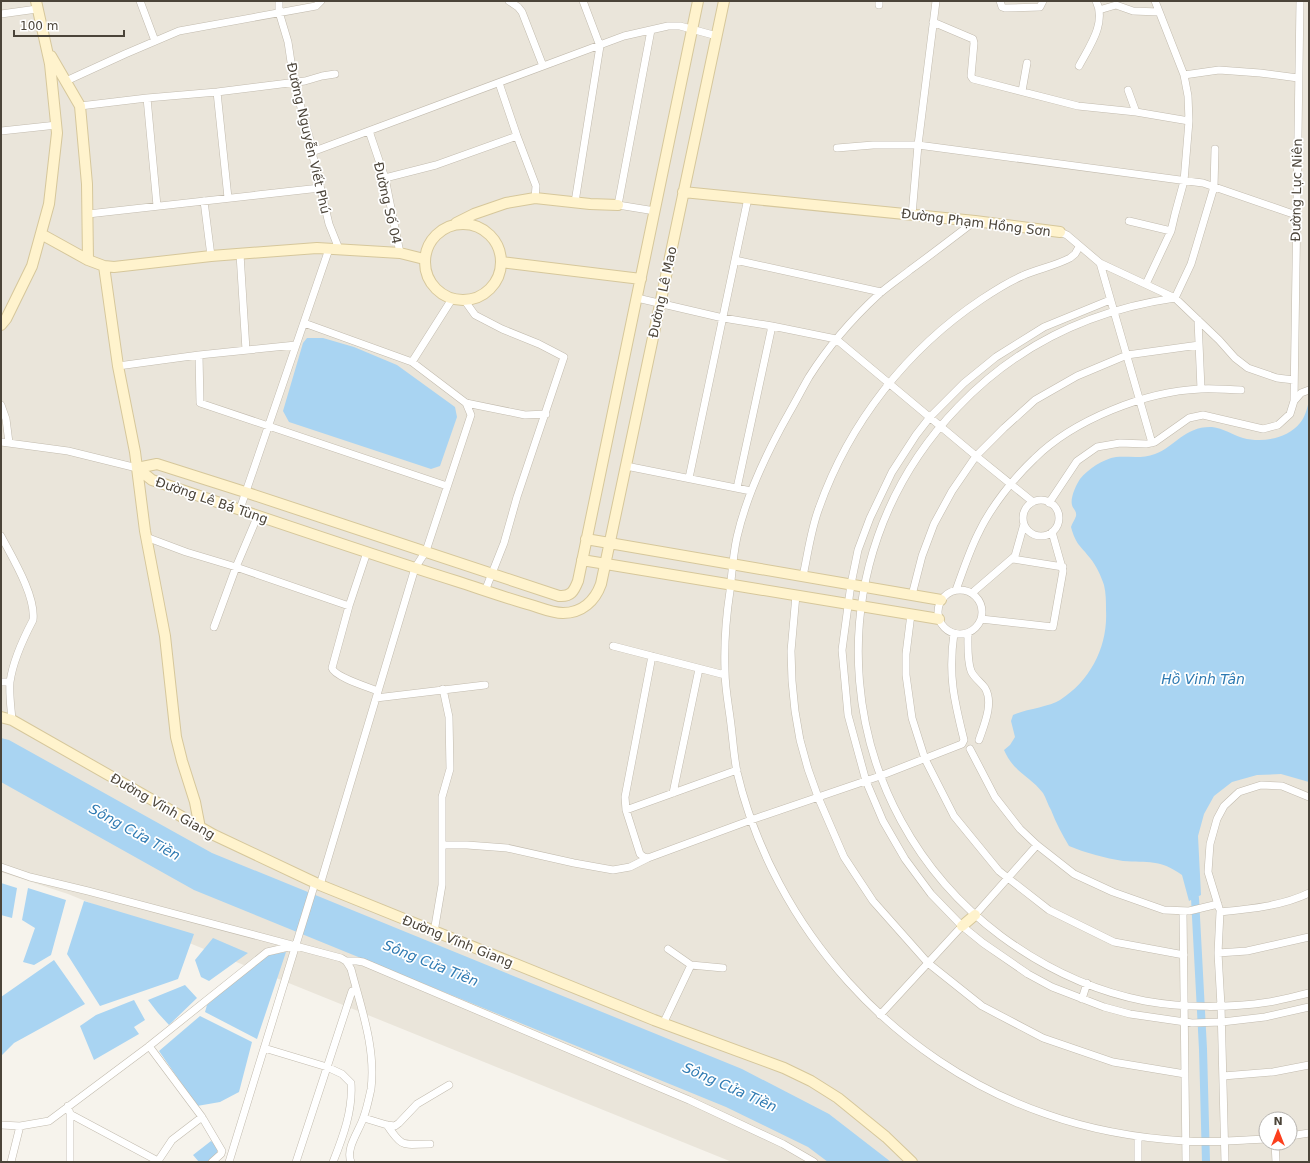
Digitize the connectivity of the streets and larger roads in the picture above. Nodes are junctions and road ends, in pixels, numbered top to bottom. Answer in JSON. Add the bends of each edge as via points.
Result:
{"nodes":[{"id":1,"x":140,"y":1,"type":"edge"},
{"id":2,"x":279,"y":1,"type":"edge"},
{"id":3,"x":321,"y":1,"type":"edge"},
{"id":4,"x":509,"y":1,"type":"edge"},
{"id":5,"x":583,"y":1,"type":"edge"},
{"id":6,"x":698,"y":1,"type":"edge"},
{"id":7,"x":724,"y":1,"type":"edge"},
{"id":8,"x":936,"y":1,"type":"edge"},
{"id":9,"x":1000,"y":1,"type":"edge"},
{"id":10,"x":1043,"y":1,"type":"edge"},
{"id":11,"x":1096,"y":1,"type":"edge"},
{"id":12,"x":1155,"y":1,"type":"edge"},
{"id":13,"x":1300,"y":1,"type":"edge"},
{"id":14,"x":37,"y":5,"type":"edge"},
{"id":15,"x":1099,"y":10,"type":"junction"},
{"id":16,"x":279,"y":12,"type":"junction"},
{"id":17,"x":1159,"y":12,"type":"junction"},
{"id":18,"x":1,"y":14,"type":"edge"},
{"id":19,"x":933,"y":22,"type":"junction"},
{"id":20,"x":651,"y":30,"type":"junction"},
{"id":21,"x":692,"y":30,"type":"junction"},
{"id":22,"x":717,"y":36,"type":"junction"},
{"id":23,"x":155,"y":41,"type":"junction"},
{"id":24,"x":600,"y":46,"type":"junction"},
{"id":25,"x":48,"y":51,"type":"junction"},
{"id":26,"x":1027,"y":63,"type":"dead end"},
{"id":27,"x":543,"y":66,"type":"junction"},
{"id":28,"x":1079,"y":66,"type":"dead end"},
{"id":29,"x":335,"y":74,"type":"dead end"},
{"id":30,"x":1184,"y":75,"type":"junction"},
{"id":31,"x":1298,"y":78,"type":"junction"},
{"id":32,"x":66,"y":81,"type":"junction"},
{"id":33,"x":294,"y":82,"type":"junction"},
{"id":34,"x":499,"y":83,"type":"junction"},
{"id":35,"x":1128,"y":90,"type":"dead end"},
{"id":36,"x":1022,"y":91,"type":"junction"},
{"id":37,"x":217,"y":92,"type":"junction"},
{"id":38,"x":147,"y":98,"type":"junction"},
{"id":39,"x":80,"y":106,"type":"junction"},
{"id":40,"x":1136,"y":112,"type":"junction"},
{"id":41,"x":1189,"y":121,"type":"junction"},
{"id":42,"x":57,"y":125,"type":"junction"},
{"id":43,"x":1,"y":131,"type":"edge"},
{"id":44,"x":369,"y":131,"type":"junction"},
{"id":45,"x":517,"y":136,"type":"junction"},
{"id":46,"x":918,"y":145,"type":"junction"},
{"id":47,"x":836,"y":148,"type":"dead end"},
{"id":48,"x":1215,"y":149,"type":"dead end"},
{"id":49,"x":312,"y":152,"type":"junction"},
{"id":50,"x":385,"y":178,"type":"junction"},
{"id":51,"x":1184,"y":181,"type":"junction"},
{"id":52,"x":1214,"y":187,"type":"junction"},
{"id":53,"x":320,"y":188,"type":"junction"},
{"id":54,"x":683,"y":192,"type":"junction"},
{"id":55,"x":228,"y":198,"type":"junction"},
{"id":56,"x":535,"y":198,"type":"junction"},
{"id":57,"x":748,"y":198,"type":"junction"},
{"id":58,"x":204,"y":201,"type":"junction"},
{"id":59,"x":575,"y":202,"type":"junction"},
{"id":60,"x":618,"y":205,"type":"junction"},
{"id":61,"x":157,"y":206,"type":"junction"},
{"id":62,"x":655,"y":211,"type":"junction"},
{"id":63,"x":88,"y":214,"type":"junction"},
{"id":64,"x":912,"y":214,"type":"junction"},
{"id":65,"x":1296,"y":215,"type":"junction"},
{"id":66,"x":975,"y":221,"type":"junction"},
{"id":67,"x":1128,"y":221,"type":"dead end"},
{"id":68,"x":454,"y":224,"type":"junction"},
{"id":69,"x":1171,"y":231,"type":"junction"},
{"id":70,"x":1060,"y":232,"type":"joint"},
{"id":71,"x":41,"y":234,"type":"junction"},
{"id":72,"x":1079,"y":247,"type":"junction"},
{"id":73,"x":334,"y":249,"type":"junction"},
{"id":74,"x":400,"y":253,"type":"junction"},
{"id":75,"x":240,"y":254,"type":"junction"},
{"id":76,"x":210,"y":256,"type":"junction"},
{"id":77,"x":424,"y":259,"type":"junction"},
{"id":78,"x":88,"y":260,"type":"junction"},
{"id":79,"x":735,"y":260,"type":"junction"},
{"id":80,"x":501,"y":262,"type":"junction"},
{"id":81,"x":1100,"y":262,"type":"junction"},
{"id":82,"x":104,"y":266,"type":"junction"},
{"id":83,"x":641,"y":279,"type":"junction"},
{"id":84,"x":1146,"y":284,"type":"junction"},
{"id":85,"x":881,"y":292,"type":"junction"},
{"id":86,"x":637,"y":298,"type":"junction"},
{"id":87,"x":1175,"y":298,"type":"junction"},
{"id":88,"x":452,"y":299,"type":"junction"},
{"id":89,"x":1110,"y":300,"type":"junction"},
{"id":90,"x":465,"y":301,"type":"junction"},
{"id":91,"x":660,"y":304,"type":"junction"},
{"id":92,"x":1114,"y":311,"type":"junction"},
{"id":93,"x":723,"y":318,"type":"junction"},
{"id":94,"x":1198,"y":320,"type":"junction"},
{"id":95,"x":304,"y":323,"type":"junction"},
{"id":96,"x":1,"y":326,"type":"edge"},
{"id":97,"x":772,"y":326,"type":"junction"},
{"id":98,"x":836,"y":339,"type":"junction"},
{"id":99,"x":296,"y":345,"type":"junction"},
{"id":100,"x":1199,"y":345,"type":"junction"},
{"id":101,"x":246,"y":350,"type":"junction"},
{"id":102,"x":198,"y":355,"type":"junction"},
{"id":103,"x":1127,"y":355,"type":"junction"},
{"id":104,"x":412,"y":362,"type":"junction"},
{"id":105,"x":118,"y":366,"type":"junction"},
{"id":106,"x":1294,"y":380,"type":"junction"},
{"id":107,"x":889,"y":383,"type":"junction"},
{"id":108,"x":1201,"y":389,"type":"junction"},
{"id":109,"x":1240,"y":390,"type":"dead end"},
{"id":110,"x":1309,"y":390,"type":"edge"},
{"id":111,"x":1140,"y":400,"type":"junction"},
{"id":112,"x":1294,"y":401,"type":"junction"},
{"id":113,"x":466,"y":403,"type":"junction"},
{"id":114,"x":1,"y":405,"type":"edge"},
{"id":115,"x":546,"y":414,"type":"junction"},
{"id":116,"x":930,"y":417,"type":"junction"},
{"id":117,"x":268,"y":426,"type":"junction"},
{"id":118,"x":939,"y":426,"type":"junction"},
{"id":119,"x":1,"y":442,"type":"edge"},
{"id":120,"x":9,"y":443,"type":"junction"},
{"id":121,"x":1152,"y":443,"type":"junction"},
{"id":122,"x":976,"y":456,"type":"junction"},
{"id":123,"x":626,"y":466,"type":"junction"},
{"id":124,"x":137,"y":468,"type":"junction"},
{"id":125,"x":689,"y":478,"type":"junction"},
{"id":126,"x":1010,"y":485,"type":"junction"},
{"id":127,"x":447,"y":486,"type":"junction"},
{"id":128,"x":737,"y":488,"type":"junction"},
{"id":129,"x":751,"y":491,"type":"junction"},
{"id":130,"x":245,"y":492,"type":"junction"},
{"id":131,"x":1033,"y":502,"type":"junction"},
{"id":132,"x":1049,"y":503,"type":"junction"},
{"id":133,"x":240,"y":509,"type":"junction"},
{"id":134,"x":258,"y":515,"type":"junction"},
{"id":135,"x":1024,"y":524,"type":"junction"},
{"id":136,"x":1052,"y":532,"type":"junction"},
{"id":137,"x":1,"y":536,"type":"edge"},
{"id":138,"x":146,"y":537,"type":"junction"},
{"id":139,"x":586,"y":539,"type":"junction"},
{"id":140,"x":610,"y":543,"type":"junction"},
{"id":141,"x":367,"y":552,"type":"junction"},
{"id":142,"x":426,"y":552,"type":"junction"},
{"id":143,"x":1013,"y":559,"type":"junction"},
{"id":144,"x":582,"y":560,"type":"junction"},
{"id":145,"x":605,"y":564,"type":"junction"},
{"id":146,"x":732,"y":564,"type":"junction"},
{"id":147,"x":1063,"y":567,"type":"junction"},
{"id":148,"x":236,"y":568,"type":"junction"},
{"id":149,"x":415,"y":568,"type":"junction"},
{"id":150,"x":492,"y":573,"type":"junction"},
{"id":151,"x":803,"y":576,"type":"junction"},
{"id":152,"x":731,"y":584,"type":"junction"},
{"id":153,"x":851,"y":584,"type":"junction"},
{"id":154,"x":865,"y":586,"type":"junction"},
{"id":155,"x":956,"y":590,"type":"junction"},
{"id":156,"x":485,"y":591,"type":"junction"},
{"id":157,"x":972,"y":593,"type":"junction"},
{"id":158,"x":796,"y":595,"type":"junction"},
{"id":159,"x":912,"y":595,"type":"junction"},
{"id":160,"x":559,"y":596,"type":"joint"},
{"id":161,"x":941,"y":600,"type":"junction"},
{"id":162,"x":848,"y":604,"type":"junction"},
{"id":163,"x":349,"y":606,"type":"junction"},
{"id":164,"x":861,"y":606,"type":"junction"},
{"id":165,"x":553,"y":612,"type":"joint"},
{"id":166,"x":910,"y":614,"type":"junction"},
{"id":167,"x":939,"y":619,"type":"junction"},
{"id":168,"x":981,"y":619,"type":"junction"},
{"id":169,"x":214,"y":627,"type":"dead end"},
{"id":170,"x":954,"y":633,"type":"junction"},
{"id":171,"x":968,"y":633,"type":"junction"},
{"id":172,"x":613,"y":646,"type":"dead end"},
{"id":173,"x":652,"y":656,"type":"junction"},
{"id":174,"x":698,"y":669,"type":"junction"},
{"id":175,"x":725,"y":675,"type":"junction"},
{"id":176,"x":1,"y":682,"type":"edge"},
{"id":177,"x":10,"y":682,"type":"junction"},
{"id":178,"x":484,"y":685,"type":"dead end"},
{"id":179,"x":443,"y":689,"type":"junction"},
{"id":180,"x":378,"y":691,"type":"junction"},
{"id":181,"x":376,"y":698,"type":"junction"},
{"id":182,"x":1,"y":717,"type":"edge"},
{"id":183,"x":12,"y":720,"type":"junction"},
{"id":184,"x":979,"y":740,"type":"dead end"},
{"id":185,"x":970,"y":749,"type":"dead end"},
{"id":186,"x":925,"y":759,"type":"junction"},
{"id":187,"x":737,"y":770,"type":"junction"},
{"id":188,"x":880,"y":776,"type":"junction"},
{"id":189,"x":866,"y":781,"type":"junction"},
{"id":190,"x":673,"y":793,"type":"junction"},
{"id":191,"x":818,"y":797,"type":"junction"},
{"id":192,"x":1309,"y":797,"type":"edge"},
{"id":193,"x":626,"y":810,"type":"junction"},
{"id":194,"x":752,"y":820,"type":"junction"},
{"id":195,"x":200,"y":828,"type":"junction"},
{"id":196,"x":442,"y":845,"type":"junction"},
{"id":197,"x":1037,"y":845,"type":"junction"},
{"id":198,"x":648,"y":858,"type":"junction"},
{"id":199,"x":1,"y":867,"type":"edge"},
{"id":200,"x":1008,"y":879,"type":"junction"},
{"id":201,"x":316,"y":887,"type":"junction"},
{"id":202,"x":1309,"y":893,"type":"edge"},
{"id":203,"x":1218,"y":904,"type":"junction"},
{"id":204,"x":1186,"y":911,"type":"junction"},
{"id":205,"x":1220,"y":912,"type":"junction"},
{"id":206,"x":975,"y":915,"type":"junction"},
{"id":207,"x":962,"y":926,"type":"junction"},
{"id":208,"x":434,"y":932,"type":"junction"},
{"id":209,"x":1309,"y":937,"type":"edge"},
{"id":210,"x":295,"y":946,"type":"junction"},
{"id":211,"x":668,"y":949,"type":"dead end"},
{"id":212,"x":1218,"y":953,"type":"junction"},
{"id":213,"x":1184,"y":955,"type":"junction"},
{"id":214,"x":346,"y":961,"type":"junction"},
{"id":215,"x":928,"y":963,"type":"junction"},
{"id":216,"x":691,"y":965,"type":"junction"},
{"id":217,"x":723,"y":968,"type":"dead end"},
{"id":218,"x":1087,"y":983,"type":"junction"},
{"id":219,"x":352,"y":991,"type":"dead end"},
{"id":220,"x":1309,"y":993,"type":"edge"},
{"id":221,"x":1082,"y":999,"type":"junction"},
{"id":222,"x":1188,"y":1005,"type":"junction"},
{"id":223,"x":1221,"y":1006,"type":"junction"},
{"id":224,"x":1309,"y":1007,"type":"edge"},
{"id":225,"x":880,"y":1015,"type":"junction"},
{"id":226,"x":1184,"y":1022,"type":"junction"},
{"id":227,"x":1222,"y":1022,"type":"junction"},
{"id":228,"x":662,"y":1024,"type":"junction"},
{"id":229,"x":149,"y":1046,"type":"junction"},
{"id":230,"x":264,"y":1048,"type":"junction"},
{"id":231,"x":1309,"y":1065,"type":"edge"},
{"id":232,"x":327,"y":1067,"type":"junction"},
{"id":233,"x":1185,"y":1074,"type":"junction"},
{"id":234,"x":1223,"y":1076,"type":"junction"},
{"id":235,"x":449,"y":1085,"type":"dead end"},
{"id":236,"x":68,"y":1106,"type":"junction"},
{"id":237,"x":70,"y":1114,"type":"junction"},
{"id":238,"x":202,"y":1117,"type":"junction"},
{"id":239,"x":364,"y":1118,"type":"junction"},
{"id":240,"x":1,"y":1125,"type":"edge"},
{"id":241,"x":387,"y":1125,"type":"junction"},
{"id":242,"x":20,"y":1126,"type":"junction"},
{"id":243,"x":1309,"y":1133,"type":"edge"},
{"id":244,"x":1298,"y":1135,"type":"edge"},
{"id":245,"x":1138,"y":1137,"type":"junction"},
{"id":246,"x":1258,"y":1139,"type":"edge"},
{"id":247,"x":1189,"y":1141,"type":"junction"},
{"id":248,"x":1224,"y":1141,"type":"junction"},
{"id":249,"x":430,"y":1144,"type":"dead end"},
{"id":250,"x":1275,"y":1151,"type":"edge"},
{"id":251,"x":11,"y":1162,"type":"edge"},
{"id":252,"x":70,"y":1162,"type":"edge"},
{"id":253,"x":212,"y":1162,"type":"edge"},
{"id":254,"x":229,"y":1162,"type":"edge"},
{"id":255,"x":296,"y":1162,"type":"edge"},
{"id":256,"x":333,"y":1162,"type":"edge"},
{"id":257,"x":351,"y":1162,"type":"edge"},
{"id":258,"x":814,"y":1162,"type":"edge"},
{"id":259,"x":912,"y":1162,"type":"edge"},
{"id":260,"x":1138,"y":1162,"type":"edge"},
{"id":261,"x":1186,"y":1162,"type":"edge"},
{"id":262,"x":1225,"y":1162,"type":"edge"},
{"id":263,"x":1276,"y":1162,"type":"edge"}],
"edges":[{"from":1,"to":23,"type":"street"},
{"from":2,"to":16,"type":"street","name":"Đường Nguyễn Viết Phú"},
{"from":3,"to":16,"type":"street","via":[[316,6]]},
{"from":4,"to":27,"type":"street","via":[[522,12]]},
{"from":5,"to":24,"type":"street"},
{"from":6,"to":21,"type":"street","name":"Đường Lê Mao"},
{"from":7,"to":22,"type":"street","name":"Đường Lê Mao"},
{"from":8,"to":19,"type":"street"},
{"from":9,"to":10,"type":"street","via":[[1005,8],[1040,7]]},
{"from":11,"to":15,"type":"street"},
{"from":12,"to":17,"type":"street"},
{"from":13,"to":31,"type":"street","name":"Đường Lục Niên"},
{"from":14,"to":18,"type":"street"},
{"from":14,"to":25,"type":"street"},
{"from":15,"to":17,"type":"street","via":[[1116,5],[1133,11]]},
{"from":15,"to":28,"type":"street","via":[[1097,31]]},
{"from":16,"to":23,"type":"street","via":[[179,31]]},
{"from":16,"to":33,"type":"street","name":"Đường Nguyễn Viết Phú","via":[[288,42]]},
{"from":17,"to":30,"type":"street"},
{"from":19,"to":36,"type":"street","via":[[973,39],[972,78]]},
{"from":19,"to":46,"type":"street"},
{"from":20,"to":21,"type":"street","via":[[680,26]]},
{"from":20,"to":24,"type":"street","via":[[624,36]]},
{"from":20,"to":60,"type":"street"},
{"from":21,"to":22,"type":"street"},
{"from":21,"to":62,"type":"street","name":"Đường Lê Mao"},
{"from":22,"to":54,"type":"street","name":"Đường Lê Mao"},
{"from":23,"to":32,"type":"street"},
{"from":24,"to":27,"type":"street"},
{"from":24,"to":59,"type":"street"},
{"from":25,"to":32,"type":"street"},
{"from":25,"to":42,"type":"street"},
{"from":26,"to":36,"type":"street"},
{"from":27,"to":34,"type":"street"},
{"from":29,"to":33,"type":"street"},
{"from":30,"to":31,"type":"street","via":[[1219,70]]},
{"from":30,"to":41,"type":"street"},
{"from":31,"to":65,"type":"street","name":"Đường Lục Niên"},
{"from":32,"to":39,"type":"street"},
{"from":33,"to":37,"type":"street"},
{"from":33,"to":49,"type":"street","name":"Đường Nguyễn Viết Phú"},
{"from":34,"to":44,"type":"street"},
{"from":34,"to":45,"type":"street"},
{"from":35,"to":40,"type":"street"},
{"from":36,"to":40,"type":"street","via":[[1078,106]]},
{"from":37,"to":38,"type":"street"},
{"from":37,"to":55,"type":"street"},
{"from":38,"to":39,"type":"street"},
{"from":38,"to":61,"type":"street"},
{"from":39,"to":63,"type":"street"},
{"from":40,"to":41,"type":"street"},
{"from":41,"to":51,"type":"street"},
{"from":42,"to":43,"type":"street"},
{"from":42,"to":71,"type":"street","via":[[49,204]]},
{"from":44,"to":49,"type":"street"},
{"from":44,"to":50,"type":"street","name":"Đường Số 04"},
{"from":45,"to":50,"type":"street","via":[[436,164]]},
{"from":45,"to":56,"type":"street","via":[[536,186]]},
{"from":46,"to":47,"type":"street"},
{"from":46,"to":51,"type":"street"},
{"from":46,"to":64,"type":"street"},
{"from":48,"to":52,"type":"street"},
{"from":49,"to":53,"type":"street","name":"Đường Nguyễn Viết Phú"},
{"from":50,"to":74,"type":"street","name":"Đường Số 04"},
{"from":51,"to":52,"type":"street"},
{"from":51,"to":69,"type":"street"},
{"from":52,"to":65,"type":"street"},
{"from":52,"to":87,"type":"street","via":[[1191,264]]},
{"from":53,"to":55,"type":"street"},
{"from":53,"to":73,"type":"street","name":"Đường Nguyễn Viết Phú"},
{"from":54,"to":57,"type":"street","name":"Đường Phạm Hồng Sơn"},
{"from":54,"to":91,"type":"street","name":"Đường Lê Mao"},
{"from":55,"to":58,"type":"street"},
{"from":56,"to":59,"type":"street"},
{"from":56,"to":68,"type":"street","via":[[506,203]]},
{"from":57,"to":64,"type":"street","name":"Đường Phạm Hồng Sơn"},
{"from":57,"to":79,"type":"street"},
{"from":58,"to":61,"type":"street"},
{"from":58,"to":76,"type":"street"},
{"from":59,"to":60,"type":"street"},
{"from":60,"to":62,"type":"street"},
{"from":61,"to":63,"type":"street"},
{"from":62,"to":83,"type":"street","name":"Đường Lê Mao"},
{"from":63,"to":78,"type":"street"},
{"from":64,"to":66,"type":"street","name":"Đường Phạm Hồng Sơn"},
{"from":65,"to":106,"type":"street","name":"Đường Lục Niên"},
{"from":66,"to":70,"type":"street","name":"Đường Phạm Hồng Sơn"},
{"from":66,"to":85,"type":"street"},
{"from":67,"to":69,"type":"street"},
{"from":68,"to":77,"type":"street","via":[[434,236],[427,247]]},
{"from":68,"to":80,"type":"street","via":[[467,223],[489,233],[497,243]]},
{"from":69,"to":84,"type":"street"},
{"from":70,"to":72,"type":"street","name":"Đường Phạm Hồng Sơn"},
{"from":71,"to":78,"type":"street"},
{"from":71,"to":96,"type":"street","via":[[32,266]]},
{"from":72,"to":81,"type":"street","name":"Đường Phạm Hồng Sơn"},
{"from":72,"to":107,"type":"street","via":[[1070,258],[1021,276],[982,298],[919,349]]},
{"from":73,"to":74,"type":"street"},
{"from":73,"to":75,"type":"street"},
{"from":73,"to":95,"type":"street"},
{"from":74,"to":77,"type":"street"},
{"from":75,"to":76,"type":"street"},
{"from":75,"to":101,"type":"street"},
{"from":76,"to":82,"type":"street"},
{"from":77,"to":88,"type":"street","via":[[425,272],[431,284],[440,293]]},
{"from":78,"to":82,"type":"street"},
{"from":79,"to":85,"type":"street"},
{"from":79,"to":93,"type":"street"},
{"from":80,"to":83,"type":"street"},
{"from":80,"to":90,"type":"street","via":[[497,281],[489,291],[478,298]]},
{"from":81,"to":84,"type":"street","name":"Đường Phạm Hồng Sơn"},
{"from":81,"to":89,"type":"street"},
{"from":82,"to":105,"type":"street"},
{"from":83,"to":86,"type":"street","name":"Đường Lê Mao"},
{"from":84,"to":87,"type":"street","name":"Đường Phạm Hồng Sơn"},
{"from":85,"to":98,"type":"street"},
{"from":86,"to":91,"type":"street"},
{"from":86,"to":139,"type":"street","name":"Đường Lê Mao"},
{"from":87,"to":92,"type":"street"},
{"from":87,"to":94,"type":"street","name":"Đường Phạm Hồng Sơn"},
{"from":88,"to":90,"type":"street"},
{"from":88,"to":104,"type":"street"},
{"from":89,"to":92,"type":"street"},
{"from":89,"to":116,"type":"street","via":[[1044,327],[996,357],[964,383]]},
{"from":90,"to":115,"type":"street","via":[[475,315],[564,358]]},
{"from":91,"to":93,"type":"street"},
{"from":91,"to":123,"type":"street","name":"Đường Lê Mao"},
{"from":92,"to":103,"type":"street"},
{"from":92,"to":118,"type":"street","via":[[1064,330],[1018,355],[976,388]]},
{"from":93,"to":97,"type":"street"},
{"from":93,"to":125,"type":"street"},
{"from":94,"to":100,"type":"street"},
{"from":94,"to":106,"type":"street","name":"Đường Phạm Hồng Sơn","via":[[1248,368],[1277,378]]},
{"from":95,"to":99,"type":"street"},
{"from":95,"to":104,"type":"street"},
{"from":97,"to":98,"type":"street"},
{"from":97,"to":128,"type":"street"},
{"from":98,"to":107,"type":"street"},
{"from":98,"to":129,"type":"street","via":[[808,378],[762,462]]},
{"from":99,"to":101,"type":"street"},
{"from":99,"to":117,"type":"street"},
{"from":100,"to":103,"type":"street"},
{"from":100,"to":108,"type":"street"},
{"from":101,"to":102,"type":"street"},
{"from":102,"to":105,"type":"street"},
{"from":102,"to":117,"type":"street","via":[[200,403]]},
{"from":103,"to":111,"type":"street"},
{"from":103,"to":122,"type":"street","via":[[1077,376],[1035,400]]},
{"from":104,"to":113,"type":"street"},
{"from":105,"to":124,"type":"street"},
{"from":106,"to":112,"type":"street","name":"Đường Lục Niên"},
{"from":107,"to":116,"type":"street"},
{"from":107,"to":151,"type":"street","via":[[861,422],[832,477],[818,509]]},
{"from":108,"to":109,"type":"street"},
{"from":108,"to":111,"type":"street","via":[[1167,393]]},
{"from":110,"to":112,"type":"street","via":[[1301,393]]},
{"from":111,"to":121,"type":"street"},
{"from":111,"to":126,"type":"street","via":[[1086,422],[1058,439],[1034,458]]},
{"from":112,"to":121,"type":"street","via":[[1290,414],[1278,425],[1263,430],[1203,415],[1189,418]]},
{"from":113,"to":115,"type":"street","via":[[524,416]]},
{"from":113,"to":127,"type":"street","via":[[471,416]]},
{"from":114,"to":120,"type":"street","via":[[6,419]]},
{"from":115,"to":150,"type":"street"},
{"from":116,"to":118,"type":"street"},
{"from":116,"to":153,"type":"street","via":[[892,472],[870,518],[858,550]]},
{"from":117,"to":127,"type":"street"},
{"from":117,"to":130,"type":"street"},
{"from":118,"to":122,"type":"street"},
{"from":118,"to":154,"type":"street","via":[[914,461],[892,499],[876,540]]},
{"from":119,"to":120,"type":"street"},
{"from":120,"to":124,"type":"street","via":[[68,451]]},
{"from":121,"to":132,"type":"street","via":[[1120,442],[1097,447],[1077,461]]},
{"from":122,"to":126,"type":"street"},
{"from":122,"to":159,"type":"street","via":[[952,491],[934,524]]},
{"from":123,"to":125,"type":"street"},
{"from":123,"to":140,"type":"street","name":"Đường Lê Mao"},
{"from":124,"to":130,"type":"street","name":"Đường Lê Bá Tùng","via":[[157,464]]},
{"from":124,"to":133,"type":"street","name":"Đường Lê Bá Tùng","via":[[152,480]]},
{"from":124,"to":138,"type":"street"},
{"from":125,"to":128,"type":"street"},
{"from":126,"to":131,"type":"street"},
{"from":126,"to":155,"type":"street","via":[[978,533]]},
{"from":127,"to":142,"type":"street"},
{"from":128,"to":129,"type":"street"},
{"from":129,"to":146,"type":"street","via":[[737,535]]},
{"from":130,"to":133,"type":"street"},
{"from":130,"to":142,"type":"street","name":"Đường Lê Bá Tùng"},
{"from":131,"to":132,"type":"street","via":[[1041,500]]},
{"from":131,"to":135,"type":"street","via":[[1024,511]]},
{"from":132,"to":136,"type":"street","via":[[1056,508],[1058,516],[1057,525]]},
{"from":133,"to":134,"type":"street","name":"Đường Lê Bá Tùng"},
{"from":134,"to":141,"type":"street","name":"Đường Lê Bá Tùng"},
{"from":134,"to":148,"type":"street"},
{"from":135,"to":136,"type":"street","via":[[1028,531],[1036,535],[1044,536]]},
{"from":135,"to":143,"type":"street"},
{"from":136,"to":147,"type":"street"},
{"from":137,"to":177,"type":"street","via":[[25,585],[33,609],[33,620],[21,644]]},
{"from":138,"to":148,"type":"street"},
{"from":138,"to":195,"type":"street","via":[[165,636],[176,737]]},
{"from":139,"to":140,"type":"street"},
{"from":139,"to":144,"type":"street","name":"Đường Lê Mao"},
{"from":140,"to":145,"type":"street","name":"Đường Lê Mao"},
{"from":140,"to":146,"type":"street"},
{"from":141,"to":149,"type":"street","name":"Đường Lê Bá Tùng"},
{"from":141,"to":163,"type":"street"},
{"from":142,"to":149,"type":"street"},
{"from":142,"to":150,"type":"street","name":"Đường Lê Bá Tùng"},
{"from":143,"to":147,"type":"street"},
{"from":143,"to":157,"type":"street"},
{"from":144,"to":145,"type":"street"},
{"from":144,"to":160,"type":"street","name":"Đường Lê Mao","via":[[575,589],[568,596]]},
{"from":145,"to":152,"type":"street"},
{"from":145,"to":165,"type":"street","name":"Đường Lê Mao","via":[[595,597],[581,608],[569,612]]},
{"from":146,"to":151,"type":"street"},
{"from":146,"to":152,"type":"street"},
{"from":147,"to":168,"type":"street","via":[[1053,627]]},
{"from":148,"to":163,"type":"street"},
{"from":148,"to":169,"type":"street"},
{"from":149,"to":156,"type":"street","name":"Đường Lê Bá Tùng"},
{"from":149,"to":180,"type":"street"},
{"from":150,"to":156,"type":"street"},
{"from":150,"to":160,"type":"street","name":"Đường Lê Bá Tùng"},
{"from":151,"to":153,"type":"street"},
{"from":152,"to":158,"type":"street"},
{"from":152,"to":175,"type":"street","via":[[725,637]]},
{"from":153,"to":154,"type":"street"},
{"from":153,"to":162,"type":"street"},
{"from":154,"to":159,"type":"street"},
{"from":154,"to":164,"type":"street"},
{"from":155,"to":157,"type":"street"},
{"from":155,"to":161,"type":"street"},
{"from":156,"to":165,"type":"street","name":"Đường Lê Bá Tùng"},
{"from":157,"to":168,"type":"street","via":[[981,604]]},
{"from":158,"to":162,"type":"street"},
{"from":158,"to":191,"type":"street","via":[[791,651],[795,711],[806,762]]},
{"from":159,"to":161,"type":"street"},
{"from":161,"to":167,"type":"street","via":[[938,606]]},
{"from":162,"to":164,"type":"street"},
{"from":162,"to":189,"type":"street","via":[[842,650],[848,715]]},
{"from":163,"to":180,"type":"street","via":[[332,669],[342,676]]},
{"from":164,"to":166,"type":"street"},
{"from":164,"to":188,"type":"street","via":[[858,673],[862,708]]},
{"from":166,"to":167,"type":"street"},
{"from":166,"to":186,"type":"street","via":[[906,654],[908,696]]},
{"from":167,"to":170,"type":"street","via":[[942,626]]},
{"from":168,"to":171,"type":"street","via":[[974,630]]},
{"from":170,"to":171,"type":"street"},
{"from":170,"to":186,"type":"street","via":[[951,678],[964,742]]},
{"from":171,"to":184,"type":"street","via":[[970,669],[988,695],[987,714]]},
{"from":172,"to":173,"type":"street"},
{"from":173,"to":174,"type":"street"},
{"from":173,"to":193,"type":"street","via":[[625,790]]},
{"from":174,"to":175,"type":"street"},
{"from":174,"to":190,"type":"street"},
{"from":175,"to":187,"type":"street"},
{"from":176,"to":177,"type":"street"},
{"from":177,"to":183,"type":"street"},
{"from":178,"to":179,"type":"street"},
{"from":179,"to":181,"type":"street"},
{"from":179,"to":196,"type":"street","via":[[448,717],[450,769],[442,797]]},
{"from":180,"to":181,"type":"street"},
{"from":181,"to":201,"type":"street"},
{"from":182,"to":183,"type":"street","name":"Đường Vĩnh Giang"},
{"from":183,"to":195,"type":"street","name":"Đường Vĩnh Giang"},
{"from":185,"to":197,"type":"street","via":[[995,797],[1020,829]]},
{"from":186,"to":188,"type":"street"},
{"from":186,"to":200,"type":"street","via":[[954,816]]},
{"from":187,"to":190,"type":"street"},
{"from":187,"to":194,"type":"street"},
{"from":188,"to":189,"type":"street"},
{"from":188,"to":206,"type":"street","via":[[899,817],[922,856]]},
{"from":189,"to":191,"type":"street"},
{"from":189,"to":207,"type":"street","via":[[883,821],[905,859],[931,894]]},
{"from":190,"to":193,"type":"street"},
{"from":191,"to":194,"type":"street"},
{"from":191,"to":215,"type":"street","via":[[844,856],[874,901]]},
{"from":192,"to":203,"type":"street","via":[[1282,786],[1261,785],[1240,792],[1224,806],[1217,819],[1210,844],[1208,872]]},
{"from":193,"to":198,"type":"street","via":[[640,854]]},
{"from":194,"to":198,"type":"street"},
{"from":194,"to":225,"type":"street","via":[[769,864],[791,906],[817,945],[847,982]]},
{"from":195,"to":201,"type":"street","name":"Đường Vĩnh Giang"},
{"from":196,"to":198,"type":"street","via":[[507,848],[613,870],[630,867]]},
{"from":196,"to":208,"type":"street","via":[[442,889]]},
{"from":197,"to":200,"type":"street"},
{"from":197,"to":204,"type":"street","via":[[1074,874],[1113,892],[1164,910]]},
{"from":199,"to":210,"type":"street","via":[[30,877]]},
{"from":200,"to":206,"type":"street"},
{"from":200,"to":213,"type":"street","via":[[1049,910],[1114,942]]},
{"from":201,"to":208,"type":"street","name":"Đường Vĩnh Giang"},
{"from":201,"to":210,"type":"street"},
{"from":202,"to":205,"type":"street","via":[[1294,900]]},
{"from":203,"to":204,"type":"street"},
{"from":203,"to":205,"type":"street"},
{"from":204,"to":213,"type":"street"},
{"from":205,"to":212,"type":"street"},
{"from":206,"to":207,"type":"street"},
{"from":206,"to":218,"type":"street","via":[[1020,950],[1059,972]]},
{"from":207,"to":215,"type":"street"},
{"from":207,"to":221,"type":"street","via":[[1022,970],[1052,987]]},
{"from":208,"to":228,"type":"street","name":"Đường Vĩnh Giang"},
{"from":209,"to":212,"type":"street","via":[[1247,951]]},
{"from":210,"to":214,"type":"street"},
{"from":210,"to":229,"type":"street","via":[[267,952]]},
{"from":210,"to":230,"type":"street"},
{"from":211,"to":216,"type":"street"},
{"from":212,"to":223,"type":"street"},
{"from":213,"to":222,"type":"street"},
{"from":214,"to":239,"type":"street","via":[[351,969],[370,1045],[371,1088]]},
{"from":214,"to":258,"type":"street","via":[[363,962],[690,1100],[783,1144]]},
{"from":215,"to":225,"type":"street"},
{"from":215,"to":233,"type":"street","via":[[982,1006],[1043,1038],[1113,1062]]},
{"from":216,"to":217,"type":"street"},
{"from":216,"to":228,"type":"street"},
{"from":218,"to":221,"type":"street"},
{"from":218,"to":222,"type":"street","via":[[1145,1001]]},
{"from":219,"to":232,"type":"street"},
{"from":220,"to":223,"type":"street","via":[[1268,1002]]},
{"from":221,"to":226,"type":"street","via":[[1130,1014]]},
{"from":222,"to":223,"type":"street"},
{"from":222,"to":226,"type":"street"},
{"from":223,"to":227,"type":"street"},
{"from":224,"to":227,"type":"street","via":[[1265,1017]]},
{"from":225,"to":245,"type":"street","via":[[940,1062],[1000,1096],[1045,1114],[1091,1128]]},
{"from":226,"to":227,"type":"street"},
{"from":226,"to":233,"type":"street"},
{"from":227,"to":234,"type":"street"},
{"from":228,"to":259,"type":"street","name":"Đường Vĩnh Giang","via":[[784,1068],[811,1081],[838,1098]]},
{"from":229,"to":236,"type":"street"},
{"from":229,"to":238,"type":"street"},
{"from":230,"to":232,"type":"street"},
{"from":230,"to":254,"type":"street"},
{"from":231,"to":234,"type":"street","via":[[1273,1072]]},
{"from":232,"to":255,"type":"street"},
{"from":232,"to":256,"type":"street","via":[[342,1074],[351,1083],[352,1090],[343,1136]]},
{"from":233,"to":247,"type":"street"},
{"from":234,"to":248,"type":"street"},
{"from":235,"to":241,"type":"street","via":[[417,1104],[397,1125]]},
{"from":236,"to":237,"type":"street"},
{"from":236,"to":242,"type":"street","via":[[49,1121]]},
{"from":237,"to":238,"type":"street","via":[[158,1161],[172,1140]]},
{"from":237,"to":252,"type":"street"},
{"from":238,"to":253,"type":"street","via":[[222,1151]]},
{"from":239,"to":241,"type":"street"},
{"from":239,"to":257,"type":"street","via":[[352,1143],[348,1157]]},
{"from":240,"to":242,"type":"street"},
{"from":241,"to":249,"type":"street","via":[[400,1143]]},
{"from":242,"to":251,"type":"street"},
{"from":243,"to":244,"type":"street"},
{"from":245,"to":247,"type":"street"},
{"from":245,"to":260,"type":"street"},
{"from":246,"to":248,"type":"street"},
{"from":247,"to":248,"type":"street"},
{"from":247,"to":261,"type":"street"},
{"from":248,"to":262,"type":"street"},
{"from":250,"to":263,"type":"street"}]}
